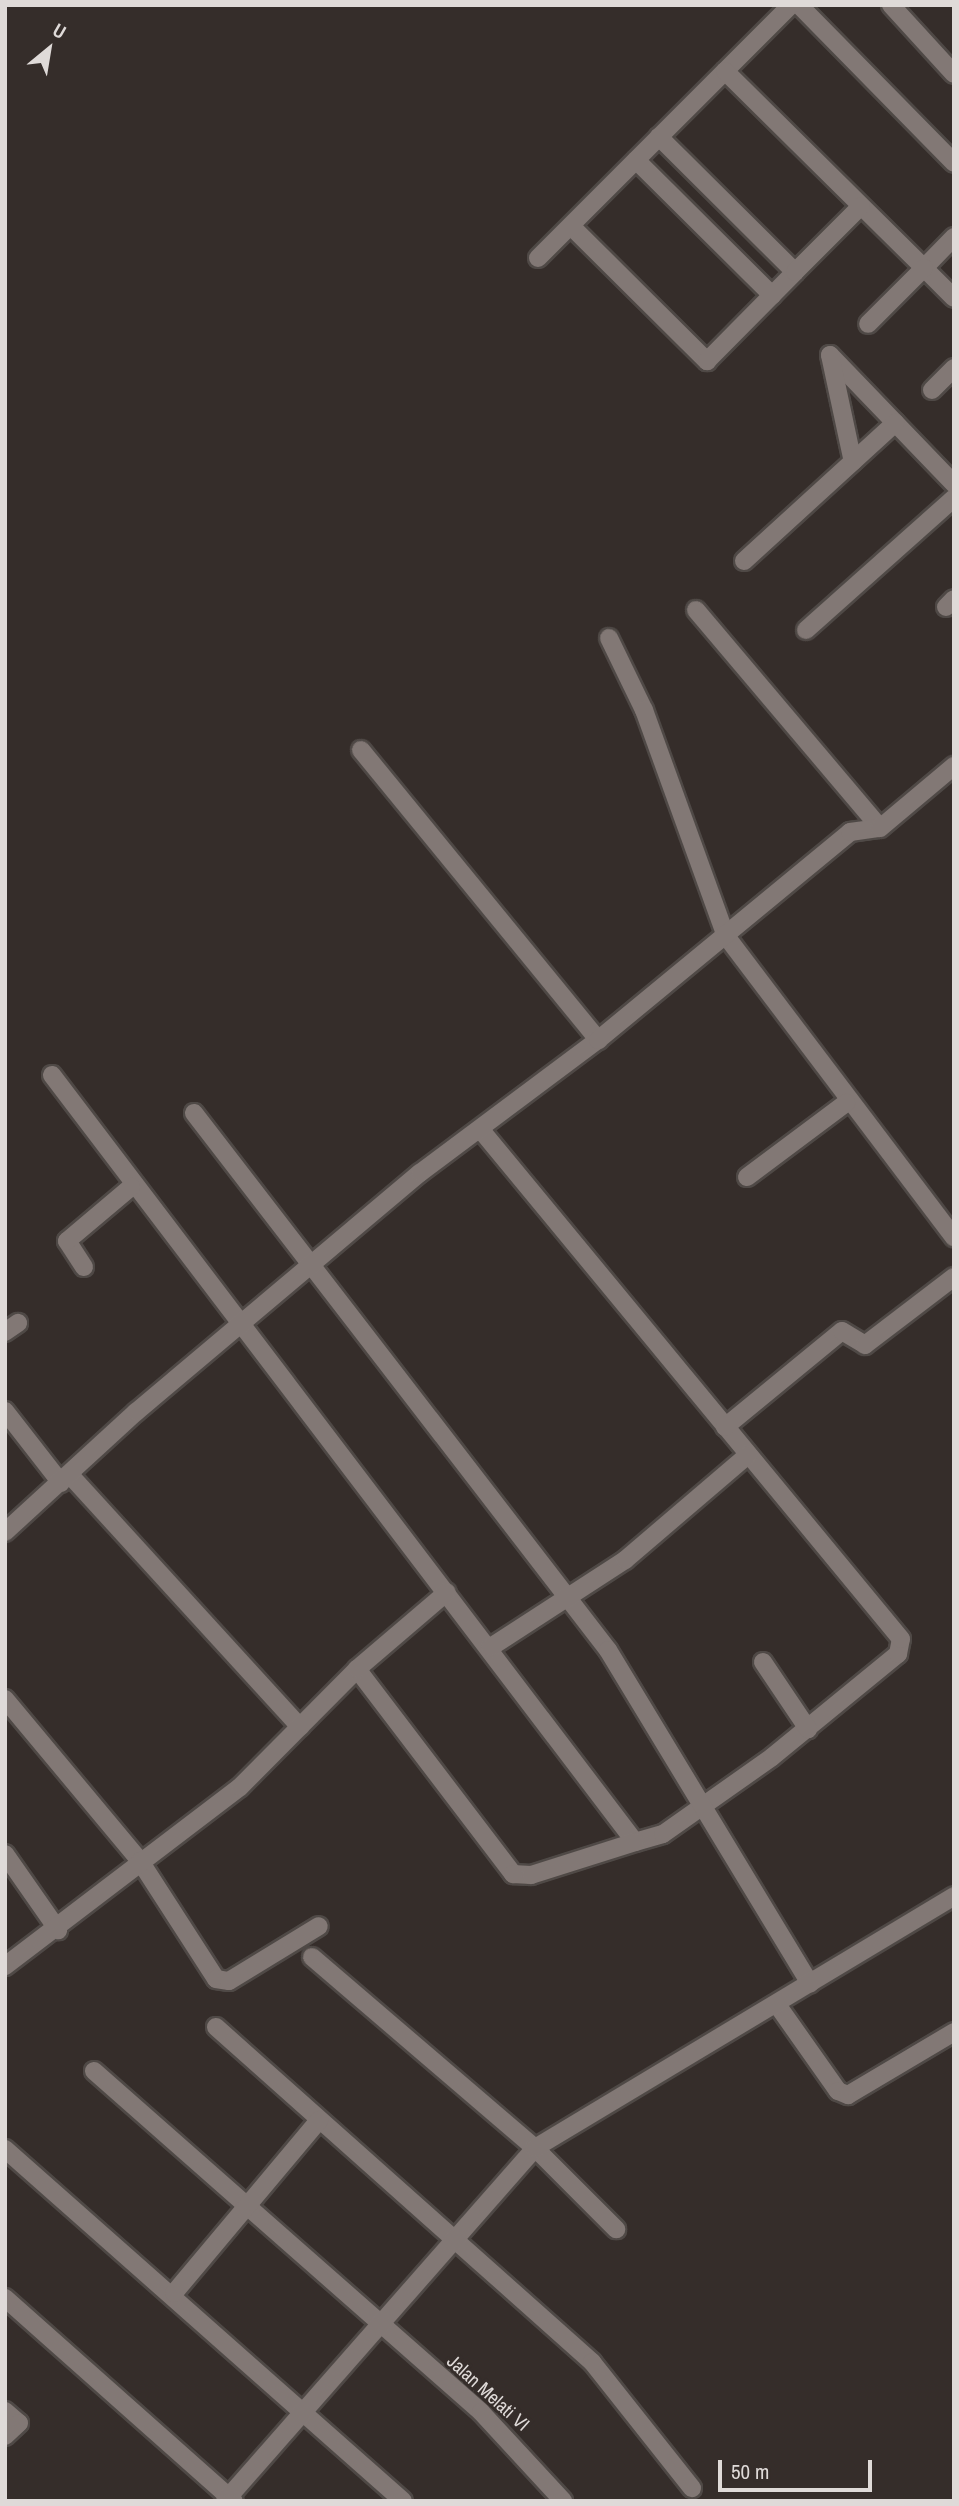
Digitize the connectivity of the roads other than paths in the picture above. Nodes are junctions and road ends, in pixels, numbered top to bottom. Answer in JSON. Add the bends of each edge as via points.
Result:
{"nodes":[{"id":1,"x":790,"y":5,"type":"edge"},
{"id":2,"x":799,"y":5,"type":"edge"},
{"id":3,"x":891,"y":5,"type":"edge"},
{"id":4,"x":725,"y":71,"type":"junction"},
{"id":5,"x":954,"y":74,"type":"edge"},
{"id":6,"x":659,"y":137,"type":"junction"},
{"id":7,"x":636,"y":160,"type":"junction"},
{"id":8,"x":954,"y":163,"type":"edge"},
{"id":9,"x":862,"y":206,"type":"junction"},
{"id":10,"x":571,"y":226,"type":"junction"},
{"id":11,"x":954,"y":237,"type":"edge"},
{"id":12,"x":538,"y":258,"type":"dead end"},
{"id":13,"x":924,"y":268,"type":"junction"},
{"id":14,"x":795,"y":272,"type":"junction"},
{"id":15,"x":772,"y":295,"type":"junction"},
{"id":16,"x":954,"y":298,"type":"edge"},
{"id":17,"x":868,"y":324,"type":"dead end"},
{"id":18,"x":954,"y":368,"type":"edge"},
{"id":19,"x":932,"y":390,"type":"dead end"},
{"id":20,"x":895,"y":424,"type":"junction"},
{"id":21,"x":853,"y":462,"type":"junction"},
{"id":22,"x":954,"y":484,"type":"edge"},
{"id":23,"x":954,"y":498,"type":"edge"},
{"id":24,"x":744,"y":561,"type":"dead end"},
{"id":25,"x":696,"y":610,"type":"dead end"},
{"id":26,"x":806,"y":630,"type":"dead end"},
{"id":27,"x":609,"y":638,"type":"dead end"},
{"id":28,"x":361,"y":750,"type":"dead end"},
{"id":29,"x":954,"y":766,"type":"edge"},
{"id":30,"x":880,"y":828,"type":"junction"},
{"id":31,"x":726,"y":936,"type":"junction"},
{"id":32,"x":598,"y":1040,"type":"junction"},
{"id":33,"x":52,"y":1075,"type":"dead end"},
{"id":34,"x":846,"y":1103,"type":"junction"},
{"id":35,"x":194,"y":1113,"type":"dead end"},
{"id":36,"x":481,"y":1130,"type":"junction"},
{"id":37,"x":747,"y":1177,"type":"dead end"},
{"id":38,"x":131,"y":1187,"type":"junction"},
{"id":39,"x":954,"y":1237,"type":"edge"},
{"id":40,"x":313,"y":1262,"type":"junction"},
{"id":41,"x":84,"y":1267,"type":"dead end"},
{"id":42,"x":954,"y":1277,"type":"edge"},
{"id":43,"x":240,"y":1322,"type":"junction"},
{"id":44,"x":5,"y":1411,"type":"edge"},
{"id":45,"x":725,"y":1427,"type":"junction"},
{"id":46,"x":748,"y":1455,"type":"junction"},
{"id":47,"x":66,"y":1479,"type":"junction"},
{"id":48,"x":5,"y":1532,"type":"edge"},
{"id":49,"x":447,"y":1592,"type":"junction"},
{"id":50,"x":570,"y":1599,"type":"junction"},
{"id":51,"x":491,"y":1647,"type":"junction"},
{"id":52,"x":763,"y":1662,"type":"dead end"},
{"id":53,"x":357,"y":1669,"type":"junction"},
{"id":54,"x":5,"y":1699,"type":"edge"},
{"id":55,"x":300,"y":1727,"type":"junction"},
{"id":56,"x":808,"y":1729,"type":"junction"},
{"id":57,"x":705,"y":1805,"type":"junction"},
{"id":58,"x":635,"y":1842,"type":"junction"},
{"id":59,"x":5,"y":1854,"type":"edge"},
{"id":60,"x":140,"y":1861,"type":"junction"},
{"id":61,"x":954,"y":1896,"type":"edge"},
{"id":62,"x":319,"y":1926,"type":"dead end"},
{"id":63,"x":58,"y":1930,"type":"junction"},
{"id":64,"x":312,"y":1957,"type":"dead end"},
{"id":65,"x":5,"y":1966,"type":"edge"},
{"id":66,"x":810,"y":1984,"type":"junction"},
{"id":67,"x":778,"y":2006,"type":"junction"},
{"id":68,"x":216,"y":2027,"type":"dead end"},
{"id":69,"x":954,"y":2032,"type":"edge"},
{"id":70,"x":94,"y":2071,"type":"dead end"},
{"id":71,"x":319,"y":2120,"type":"junction"},
{"id":72,"x":535,"y":2148,"type":"junction"},
{"id":73,"x":5,"y":2149,"type":"edge"},
{"id":74,"x":245,"y":2207,"type":"junction"},
{"id":75,"x":615,"y":2229,"type":"dead end"},
{"id":76,"x":451,"y":2237,"type":"junction"},
{"id":77,"x":174,"y":2293,"type":"junction"},
{"id":78,"x":5,"y":2298,"type":"edge"},
{"id":79,"x":378,"y":2324,"type":"junction"},
{"id":80,"x":5,"y":2411,"type":"edge"},
{"id":81,"x":307,"y":2411,"type":"junction"},
{"id":82,"x":5,"y":2436,"type":"edge"},
{"id":83,"x":692,"y":2488,"type":"dead end"},
{"id":84,"x":230,"y":2499,"type":"edge"},
{"id":85,"x":403,"y":2501,"type":"edge"},
{"id":86,"x":563,"y":2501,"type":"edge"}],
"edges":[{"from":1,"to":4,"type":"street"},
{"from":2,"to":8,"type":"street"},
{"from":3,"to":5,"type":"street"},
{"from":4,"to":6,"type":"street"},
{"from":4,"to":9,"type":"street"},
{"from":6,"to":7,"type":"street"},
{"from":6,"to":14,"type":"street"},
{"from":7,"to":10,"type":"street"},
{"from":7,"to":15,"type":"street"},
{"from":9,"to":13,"type":"street"},
{"from":9,"to":14,"type":"street"},
{"from":10,"to":12,"type":"street"},
{"from":10,"to":15,"type":"street","via":[[707,361]]},
{"from":11,"to":13,"type":"street"},
{"from":13,"to":16,"type":"street"},
{"from":13,"to":17,"type":"street"},
{"from":14,"to":15,"type":"street"},
{"from":18,"to":19,"type":"street"},
{"from":20,"to":21,"type":"street"},
{"from":20,"to":21,"type":"street","via":[[830,355]]},
{"from":20,"to":22,"type":"street"},
{"from":21,"to":24,"type":"street"},
{"from":23,"to":26,"type":"street"},
{"from":25,"to":30,"type":"street"},
{"from":27,"to":31,"type":"street","via":[[644,710]]},
{"from":28,"to":32,"type":"street"},
{"from":29,"to":30,"type":"street"},
{"from":30,"to":31,"type":"street","via":[[850,832]]},
{"from":31,"to":32,"type":"street"},
{"from":31,"to":34,"type":"street"},
{"from":32,"to":36,"type":"street"},
{"from":33,"to":38,"type":"street"},
{"from":34,"to":37,"type":"street"},
{"from":34,"to":39,"type":"street"},
{"from":35,"to":40,"type":"street"},
{"from":36,"to":40,"type":"street"},
{"from":36,"to":45,"type":"street"},
{"from":38,"to":41,"type":"street","via":[[67,1241]]},
{"from":38,"to":43,"type":"street"},
{"from":40,"to":43,"type":"street"},
{"from":40,"to":50,"type":"street"},
{"from":42,"to":45,"type":"street","via":[[865,1345],[842,1331]]},
{"from":43,"to":47,"type":"street"},
{"from":43,"to":49,"type":"street","via":[[338,1458]]},
{"from":44,"to":47,"type":"street"},
{"from":45,"to":46,"type":"street"},
{"from":46,"to":50,"type":"street","via":[[625,1560]]},
{"from":46,"to":56,"type":"street","via":[[901,1639],[898,1654]]},
{"from":47,"to":48,"type":"street"},
{"from":47,"to":55,"type":"street"},
{"from":49,"to":51,"type":"street"},
{"from":49,"to":53,"type":"street"},
{"from":50,"to":51,"type":"street"},
{"from":50,"to":57,"type":"street"},
{"from":51,"to":58,"type":"street"},
{"from":52,"to":56,"type":"street"},
{"from":53,"to":55,"type":"street"},
{"from":53,"to":58,"type":"street","via":[[513,1874],[531,1875]]},
{"from":54,"to":60,"type":"street"},
{"from":55,"to":60,"type":"street","via":[[240,1787]]},
{"from":56,"to":57,"type":"street"},
{"from":57,"to":58,"type":"street","via":[[663,1834]]},
{"from":57,"to":66,"type":"street"},
{"from":59,"to":63,"type":"street"},
{"from":60,"to":62,"type":"street","via":[[222,1982]]},
{"from":60,"to":63,"type":"street"},
{"from":61,"to":66,"type":"street"},
{"from":63,"to":65,"type":"street"},
{"from":64,"to":72,"type":"street"},
{"from":66,"to":67,"type":"street"},
{"from":67,"to":69,"type":"street","via":[[838,2091],[848,2095]]},
{"from":67,"to":72,"type":"street"},
{"from":68,"to":71,"type":"street"},
{"from":70,"to":74,"type":"street","name":"Jalan Melati VI"},
{"from":71,"to":74,"type":"street"},
{"from":71,"to":76,"type":"street"},
{"from":72,"to":75,"type":"street"},
{"from":72,"to":76,"type":"street"},
{"from":73,"to":77,"type":"street"},
{"from":74,"to":77,"type":"street"},
{"from":74,"to":79,"type":"street","name":"Jalan Melati VI"},
{"from":76,"to":79,"type":"street"},
{"from":76,"to":83,"type":"street","via":[[592,2362]]},
{"from":77,"to":81,"type":"street"},
{"from":78,"to":84,"type":"street"},
{"from":79,"to":81,"type":"street"},
{"from":79,"to":86,"type":"street","name":"Jalan Melati VI","via":[[512,2440]]},
{"from":80,"to":82,"type":"street","via":[[19,2423]]},
{"from":81,"to":84,"type":"street"},
{"from":81,"to":85,"type":"street"}]}
